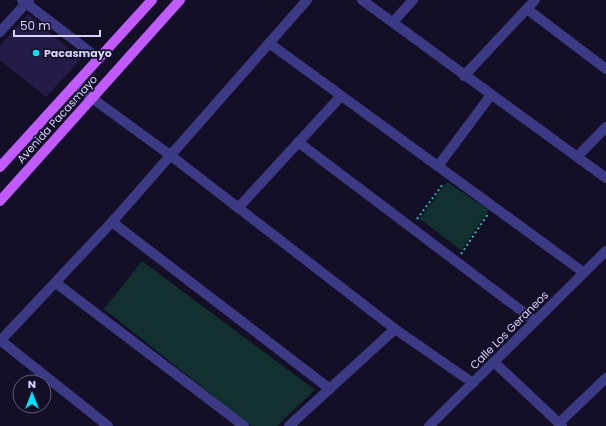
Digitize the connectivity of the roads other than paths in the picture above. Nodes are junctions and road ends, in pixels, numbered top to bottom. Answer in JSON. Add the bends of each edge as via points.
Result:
{"nodes":[{"id":1,"x":152,"y":0,"type":"edge"},
{"id":2,"x":180,"y":0,"type":"edge"},
{"id":3,"x":307,"y":0,"type":"edge"},
{"id":4,"x":362,"y":0,"type":"edge"},
{"id":5,"x":413,"y":0,"type":"edge"},
{"id":6,"x":535,"y":0,"type":"edge"},
{"id":7,"x":26,"y":1,"type":"edge"},
{"id":8,"x":527,"y":9,"type":"junction"},
{"id":9,"x":393,"y":22,"type":"junction"},
{"id":10,"x":0,"y":32,"type":"edge"},
{"id":11,"x":269,"y":43,"type":"junction"},
{"id":12,"x":99,"y":59,"type":"junction"},
{"id":13,"x":606,"y":69,"type":"edge"},
{"id":14,"x":464,"y":76,"type":"junction"},
{"id":15,"x":74,"y":86,"type":"junction"},
{"id":16,"x":491,"y":95,"type":"junction"},
{"id":17,"x":341,"y":96,"type":"junction"},
{"id":18,"x":92,"y":98,"type":"junction"},
{"id":19,"x":606,"y":127,"type":"edge"},
{"id":20,"x":298,"y":142,"type":"junction"},
{"id":21,"x":170,"y":155,"type":"junction"},
{"id":22,"x":577,"y":157,"type":"junction"},
{"id":23,"x":438,"y":166,"type":"junction"},
{"id":24,"x":0,"y":167,"type":"edge"},
{"id":25,"x":606,"y":178,"type":"edge"},
{"id":26,"x":0,"y":201,"type":"edge"},
{"id":27,"x":238,"y":208,"type":"junction"},
{"id":28,"x":112,"y":222,"type":"junction"},
{"id":29,"x":606,"y":251,"type":"edge"},
{"id":30,"x":583,"y":272,"type":"junction"},
{"id":31,"x":56,"y":283,"type":"junction"},
{"id":32,"x":535,"y":321,"type":"junction"},
{"id":33,"x":395,"y":329,"type":"junction"},
{"id":34,"x":0,"y":340,"type":"edge"},
{"id":35,"x":494,"y":362,"type":"junction"},
{"id":36,"x":606,"y":378,"type":"edge"},
{"id":37,"x":473,"y":383,"type":"junction"},
{"id":38,"x":330,"y":389,"type":"junction"},
{"id":39,"x":561,"y":424,"type":"edge"},
{"id":40,"x":108,"y":426,"type":"edge"},
{"id":41,"x":244,"y":426,"type":"edge"},
{"id":42,"x":290,"y":426,"type":"edge"},
{"id":43,"x":429,"y":426,"type":"edge"}],
"edges":[{"from":1,"to":12,"type":"main road","name":"Avenida Pacasmayo"},
{"from":2,"to":18,"type":"main road","name":"Avenida Pacasmayo"},
{"from":3,"to":11,"type":"street"},
{"from":4,"to":9,"type":"street"},
{"from":5,"to":9,"type":"street"},
{"from":6,"to":8,"type":"street"},
{"from":7,"to":10,"type":"street"},
{"from":7,"to":12,"type":"street"},
{"from":8,"to":13,"type":"street"},
{"from":8,"to":14,"type":"street"},
{"from":9,"to":14,"type":"street"},
{"from":11,"to":17,"type":"street"},
{"from":11,"to":21,"type":"street"},
{"from":12,"to":15,"type":"main road","name":"Avenida Pacasmayo"},
{"from":14,"to":16,"type":"street"},
{"from":15,"to":18,"type":"street"},
{"from":15,"to":24,"type":"main road","name":"Avenida Pacasmayo"},
{"from":16,"to":22,"type":"street"},
{"from":16,"to":23,"type":"street"},
{"from":17,"to":20,"type":"street"},
{"from":17,"to":23,"type":"street"},
{"from":18,"to":21,"type":"street"},
{"from":18,"to":26,"type":"main road","name":"Avenida Pacasmayo"},
{"from":19,"to":22,"type":"street"},
{"from":20,"to":27,"type":"street"},
{"from":20,"to":32,"type":"street"},
{"from":21,"to":27,"type":"street"},
{"from":21,"to":28,"type":"street"},
{"from":22,"to":25,"type":"street"},
{"from":23,"to":30,"type":"street"},
{"from":27,"to":33,"type":"street"},
{"from":28,"to":31,"type":"street"},
{"from":28,"to":38,"type":"street"},
{"from":29,"to":30,"type":"street","name":"Calle Los Geraneos"},
{"from":30,"to":32,"type":"street","name":"Calle Los Geraneos"},
{"from":31,"to":34,"type":"street"},
{"from":31,"to":41,"type":"street"},
{"from":32,"to":35,"type":"street","name":"Calle Los Geraneos"},
{"from":33,"to":37,"type":"street"},
{"from":33,"to":38,"type":"street"},
{"from":34,"to":40,"type":"street"},
{"from":35,"to":37,"type":"street","name":"Calle Los Geraneos"},
{"from":35,"to":39,"type":"street"},
{"from":36,"to":39,"type":"street"},
{"from":37,"to":43,"type":"street","name":"Calle Los Geraneos"},
{"from":38,"to":42,"type":"street"}]}
